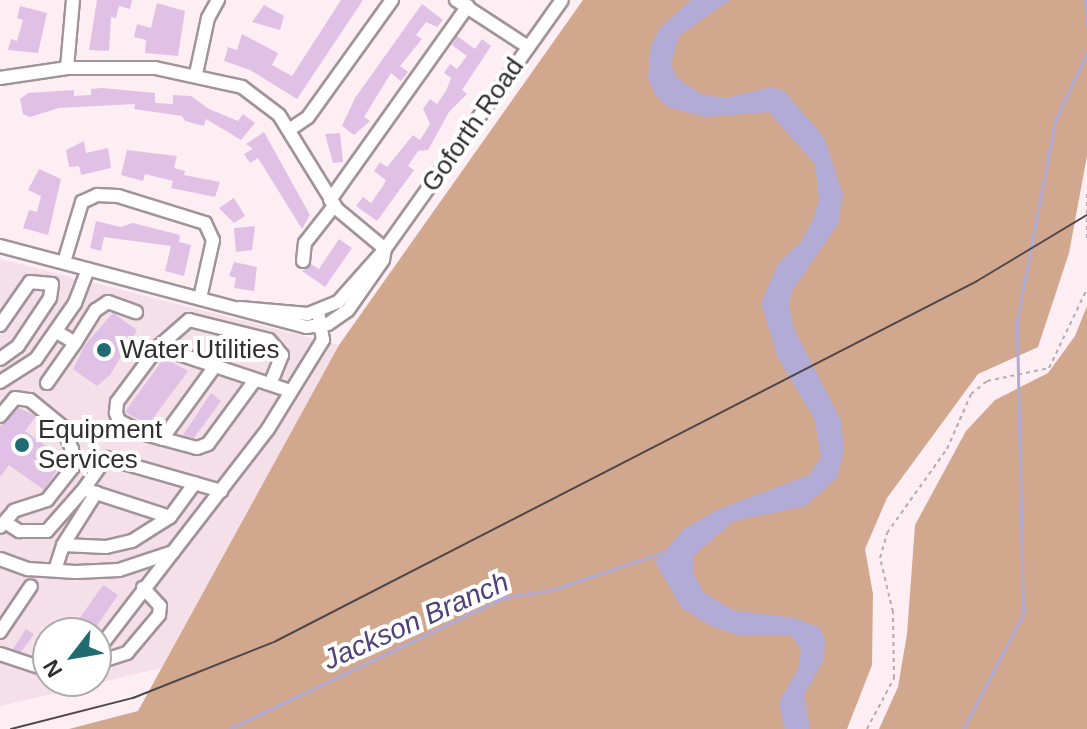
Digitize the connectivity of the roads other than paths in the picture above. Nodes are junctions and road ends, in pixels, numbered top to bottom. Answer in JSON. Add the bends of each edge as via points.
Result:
{"nodes":[{"id":1,"x":73,"y":0,"type":"edge"},
{"id":2,"x":218,"y":0,"type":"edge"},
{"id":3,"x":392,"y":0,"type":"edge"},
{"id":4,"x":456,"y":0,"type":"edge"},
{"id":5,"x":562,"y":0,"type":"edge"},
{"id":6,"x":468,"y":6,"type":"junction"},
{"id":7,"x":528,"y":47,"type":"junction"},
{"id":8,"x":67,"y":68,"type":"junction"},
{"id":9,"x":196,"y":74,"type":"junction"},
{"id":10,"x":0,"y":78,"type":"edge"},
{"id":11,"x":289,"y":130,"type":"junction"},
{"id":12,"x":332,"y":203,"type":"junction"},
{"id":13,"x":1,"y":247,"type":"edge"},
{"id":14,"x":385,"y":249,"type":"junction"},
{"id":15,"x":303,"y":261,"type":"dead end"},
{"id":16,"x":64,"y":262,"type":"junction"},
{"id":17,"x":88,"y":269,"type":"junction"},
{"id":18,"x":200,"y":298,"type":"junction"},
{"id":19,"x":240,"y":308,"type":"junction"},
{"id":20,"x":136,"y":312,"type":"dead end"},
{"id":21,"x":318,"y":313,"type":"junction"},
{"id":22,"x":0,"y":325,"type":"edge"},
{"id":23,"x":320,"y":326,"type":"junction"},
{"id":24,"x":57,"y":332,"type":"junction"},
{"id":25,"x":75,"y":343,"type":"junction"},
{"id":26,"x":18,"y":346,"type":"junction"},
{"id":27,"x":158,"y":347,"type":"junction"},
{"id":28,"x":0,"y":359,"type":"edge"},
{"id":29,"x":36,"y":359,"type":"junction"},
{"id":30,"x":215,"y":366,"type":"junction"},
{"id":31,"x":255,"y":380,"type":"junction"},
{"id":32,"x":0,"y":382,"type":"edge"},
{"id":33,"x":47,"y":383,"type":"dead end"},
{"id":34,"x":270,"y":384,"type":"junction"},
{"id":35,"x":290,"y":391,"type":"junction"},
{"id":36,"x":0,"y":416,"type":"edge"},
{"id":37,"x":162,"y":439,"type":"junction"},
{"id":38,"x":195,"y":483,"type":"junction"},
{"id":39,"x":90,"y":491,"type":"junction"},
{"id":40,"x":221,"y":491,"type":"junction"},
{"id":41,"x":170,"y":517,"type":"junction"},
{"id":42,"x":2,"y":524,"type":"edge"},
{"id":43,"x":63,"y":545,"type":"junction"},
{"id":44,"x":173,"y":552,"type":"junction"},
{"id":45,"x":0,"y":559,"type":"edge"},
{"id":46,"x":55,"y":570,"type":"junction"},
{"id":47,"x":31,"y":586,"type":"dead end"},
{"id":48,"x":143,"y":588,"type":"junction"},
{"id":49,"x":112,"y":630,"type":"edge"},
{"id":50,"x":0,"y":632,"type":"edge"},
{"id":51,"x":0,"y":654,"type":"edge"},
{"id":52,"x":112,"y":658,"type":"edge"},
{"id":53,"x":32,"y":665,"type":"edge"}],
"edges":[{"from":1,"to":8,"type":"street"},
{"from":2,"to":9,"type":"street","via":[[208,18]]},
{"from":3,"to":11,"type":"street","via":[[308,117]]},
{"from":4,"to":6,"type":"street"},
{"from":5,"to":7,"type":"street","name":"Goforth Road"},
{"from":6,"to":7,"type":"street"},
{"from":6,"to":12,"type":"street"},
{"from":7,"to":14,"type":"street","name":"Goforth Road"},
{"from":8,"to":9,"type":"street"},
{"from":8,"to":10,"type":"street"},
{"from":9,"to":11,"type":"street","via":[[256,93]]},
{"from":11,"to":12,"type":"street"},
{"from":12,"to":14,"type":"street"},
{"from":12,"to":15,"type":"street","via":[[305,243]]},
{"from":13,"to":16,"type":"street"},
{"from":14,"to":21,"type":"street","name":"Goforth Road","via":[[338,302]]},
{"from":14,"to":23,"type":"street","name":"Goforth Road","via":[[355,302]]},
{"from":16,"to":17,"type":"street"},
{"from":16,"to":18,"type":"street","via":[[82,202],[97,195],[118,196],[205,223],[213,240]]},
{"from":17,"to":18,"type":"street"},
{"from":17,"to":24,"type":"street"},
{"from":18,"to":19,"type":"street"},
{"from":19,"to":21,"type":"street"},
{"from":19,"to":23,"type":"street","via":[[293,325]]},
{"from":20,"to":25,"type":"street","via":[[108,302],[96,310]]},
{"from":21,"to":23,"type":"street"},
{"from":22,"to":26,"type":"street","via":[[30,282],[52,284],[50,298]]},
{"from":23,"to":35,"type":"street","via":[[323,340]]},
{"from":24,"to":25,"type":"street"},
{"from":24,"to":29,"type":"street"},
{"from":25,"to":33,"type":"street"},
{"from":26,"to":28,"type":"street"},
{"from":26,"to":29,"type":"street"},
{"from":27,"to":30,"type":"street"},
{"from":27,"to":34,"type":"street","via":[[189,320],[269,340],[282,355]]},
{"from":27,"to":37,"type":"street","via":[[117,402],[116,413],[119,421]]},
{"from":29,"to":32,"type":"street"},
{"from":30,"to":31,"type":"street"},
{"from":30,"to":37,"type":"street"},
{"from":31,"to":34,"type":"street"},
{"from":31,"to":37,"type":"street","via":[[208,444],[197,448]]},
{"from":34,"to":35,"type":"street"},
{"from":35,"to":40,"type":"street"},
{"from":36,"to":42,"type":"street","via":[[15,398],[30,400],[62,426],[73,458],[73,467],[47,500],[14,511]]},
{"from":38,"to":39,"type":"street","via":[[106,458]]},
{"from":38,"to":40,"type":"street"},
{"from":38,"to":41,"type":"street"},
{"from":39,"to":41,"type":"street"},
{"from":39,"to":42,"type":"street","via":[[47,531],[19,531]]},
{"from":39,"to":43,"type":"street"},
{"from":40,"to":44,"type":"street"},
{"from":41,"to":43,"type":"street","via":[[132,541],[106,547]]},
{"from":43,"to":46,"type":"street"},
{"from":44,"to":46,"type":"street","via":[[119,570]]},
{"from":44,"to":48,"type":"street"},
{"from":45,"to":46,"type":"street"},
{"from":47,"to":50,"type":"street"},
{"from":48,"to":49,"type":"street"},
{"from":48,"to":52,"type":"street","via":[[160,606],[159,615],[127,653]]},
{"from":51,"to":53,"type":"street"}]}
